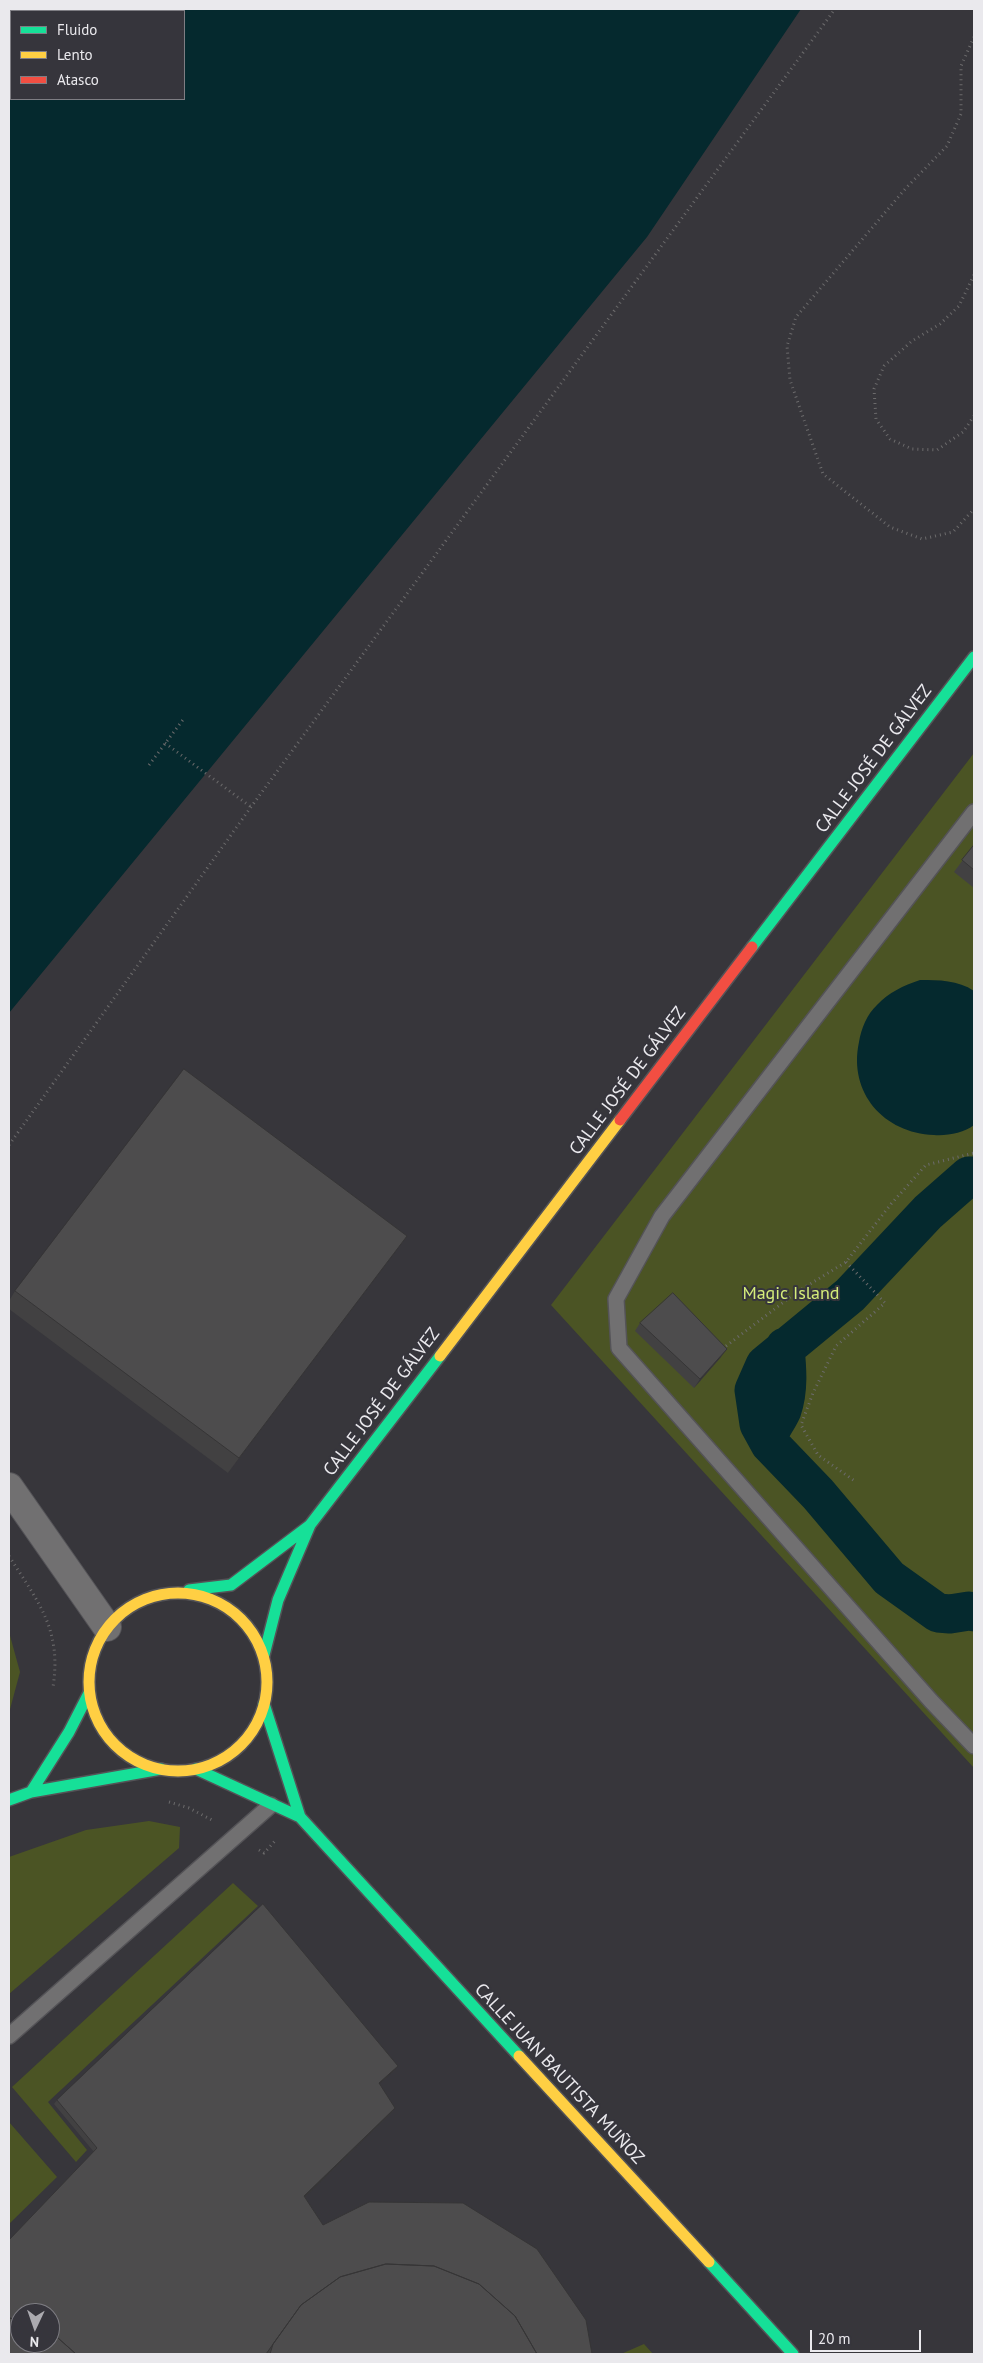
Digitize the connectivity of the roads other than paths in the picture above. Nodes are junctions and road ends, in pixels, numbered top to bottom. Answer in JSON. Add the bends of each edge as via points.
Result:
{"nodes":[{"id":1,"x":974,"y":657,"type":"edge"},
{"id":2,"x":974,"y":812,"type":"edge"},
{"id":3,"x":9,"y":1487,"type":"edge"},
{"id":4,"x":310,"y":1525,"type":"junction"},
{"id":5,"x":173,"y":1592,"type":"junction"},
{"id":6,"x":106,"y":1627,"type":"junction"},
{"id":7,"x":264,"y":1655,"type":"junction"},
{"id":8,"x":89,"y":1692,"type":"junction"},
{"id":9,"x":264,"y":1704,"type":"junction"},
{"id":10,"x":974,"y":1746,"type":"edge"},
{"id":11,"x":161,"y":1769,"type":"junction"},
{"id":12,"x":196,"y":1769,"type":"junction"},
{"id":13,"x":31,"y":1792,"type":"junction"},
{"id":14,"x":9,"y":1800,"type":"edge"},
{"id":15,"x":272,"y":1805,"type":"junction"},
{"id":16,"x":300,"y":1817,"type":"junction"},
{"id":17,"x":9,"y":2036,"type":"edge"},
{"id":18,"x":793,"y":2354,"type":"edge"}],
"edges":[{"from":1,"to":4,"type":"main road","name":"CALLE JOSÉ DE GÁLVEZ"},
{"from":2,"to":10,"type":"lane","via":[[662,1216],[616,1299],[619,1348]]},
{"from":3,"to":6,"type":"street"},
{"from":4,"to":5,"type":"main road","name":"CALLE JOSÉ DE GÁLVEZ","via":[[231,1585]]},
{"from":4,"to":7,"type":"main road","name":"CALLE JOSÉ DE GÁLVEZ","via":[[278,1600]]},
{"from":5,"to":6,"type":"main road","via":[[136,1603]]},
{"from":5,"to":7,"type":"main road","via":[[202,1596],[229,1608],[250,1629]]},
{"from":6,"to":8,"type":"main road","via":[[91,1662]]},
{"from":7,"to":9,"type":"main road","via":[[267,1680]]},
{"from":8,"to":11,"type":"main road","via":[[94,1714],[105,1734],[140,1763]]},
{"from":8,"to":13,"type":"main road","via":[[70,1732]]},
{"from":9,"to":12,"type":"main road","via":[[255,1727],[240,1746],[220,1761]]},
{"from":9,"to":16,"type":"main road","name":"CALLE JUAN BAUTISTA MUÑOZ"},
{"from":11,"to":12,"type":"main road"},
{"from":11,"to":13,"type":"main road"},
{"from":12,"to":15,"type":"main road","name":"CALLE JUAN BAUTISTA MUÑOZ"},
{"from":13,"to":14,"type":"main road"},
{"from":15,"to":16,"type":"main road","name":"CALLE JUAN BAUTISTA MUÑOZ"},
{"from":15,"to":17,"type":"lane"},
{"from":16,"to":18,"type":"main road","name":"CALLE JUAN BAUTISTA MUÑOZ"}]}
